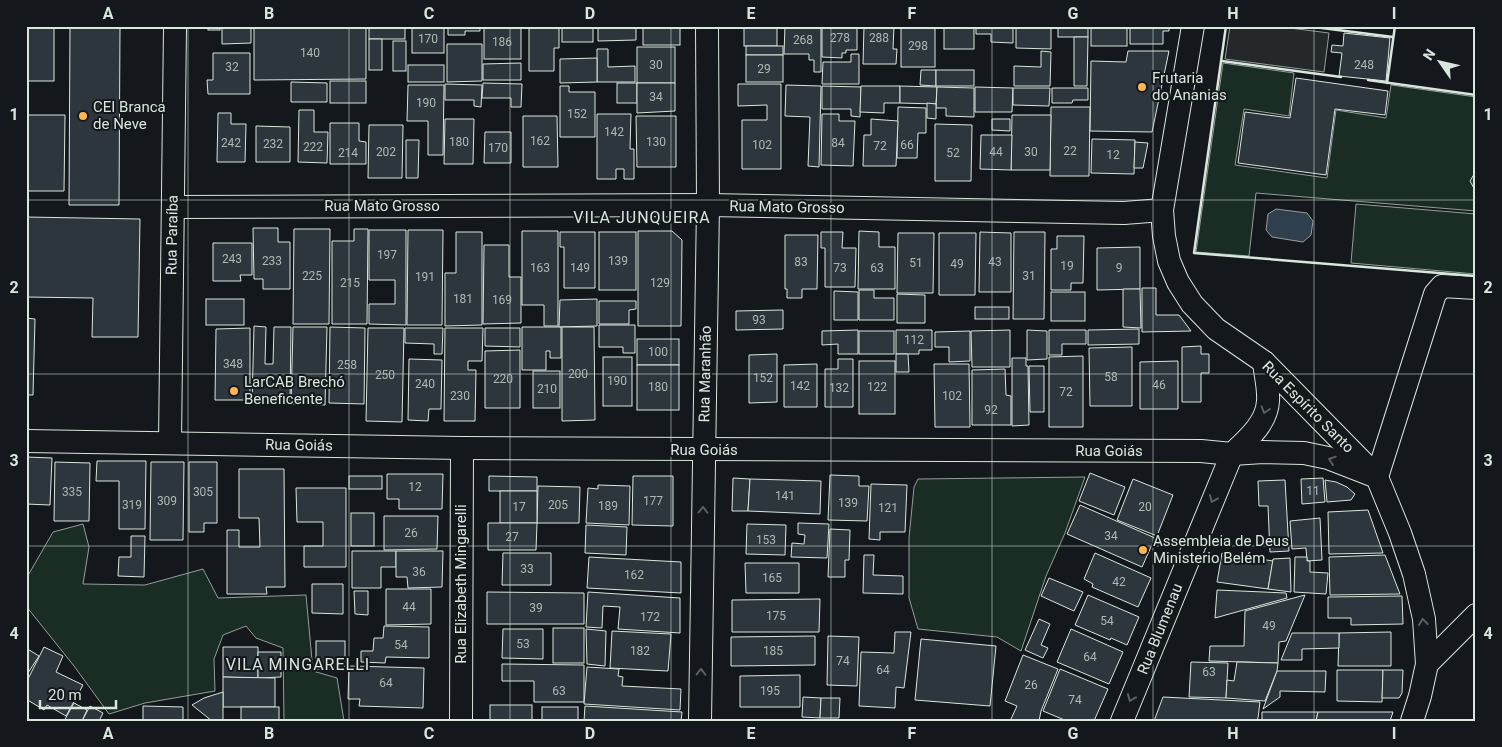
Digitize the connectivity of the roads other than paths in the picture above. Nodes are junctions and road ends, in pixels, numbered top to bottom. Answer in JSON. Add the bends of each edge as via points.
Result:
{"nodes":[{"id":1,"x":176,"y":26,"type":"edge"},
{"id":2,"x":706,"y":26,"type":"edge"},
{"id":3,"x":1193,"y":26,"type":"edge"},
{"id":4,"x":708,"y":205,"type":"junction"},
{"id":5,"x":172,"y":207,"type":"junction"},
{"id":6,"x":1162,"y":210,"type":"junction"},
{"id":7,"x":1476,"y":288,"type":"edge"},
{"id":8,"x":1264,"y":362,"type":"junction"},
{"id":9,"x":26,"y":441,"type":"edge"},
{"id":10,"x":170,"y":443,"type":"junction"},
{"id":11,"x":462,"y":448,"type":"junction"},
{"id":12,"x":704,"y":450,"type":"junction"},
{"id":13,"x":1232,"y":454,"type":"junction"},
{"id":14,"x":1377,"y":477,"type":"junction"},
{"id":15,"x":1476,"y":615,"type":"edge"},
{"id":16,"x":1427,"y":664,"type":"junction"},
{"id":17,"x":461,"y":719,"type":"dead end"},
{"id":18,"x":700,"y":721,"type":"edge"},
{"id":19,"x":1122,"y":721,"type":"edge"},
{"id":20,"x":1412,"y":721,"type":"edge"}],
"edges":[{"from":1,"to":5,"type":"street","name":"Rua Paraíba"},
{"from":2,"to":4,"type":"street","name":"Rua Maranhão"},
{"from":3,"to":6,"type":"street","name":"Rua Espírito Santo"},
{"from":4,"to":5,"type":"street","name":"Rua Mato Grosso"},
{"from":4,"to":6,"type":"street","name":"Rua Mato Grosso","via":[[1124,213]]},
{"from":4,"to":12,"type":"street","name":"Rua Maranhão"},
{"from":5,"to":10,"type":"street","name":"Rua Paraíba"},
{"from":6,"to":8,"type":"street","name":"Rua Espírito Santo","via":[[1170,260],[1178,282],[1192,304],[1216,329]]},
{"from":7,"to":14,"type":"street","via":[[1442,286],[1435,294]]},
{"from":8,"to":13,"type":"street","one_way":true,"via":[[1268,402],[1262,420],[1249,439]]},
{"from":8,"to":14,"type":"street","name":"Rua Espírito Santo"},
{"from":9,"to":10,"type":"street","name":"Rua Goiás"},
{"from":10,"to":11,"type":"street","name":"Rua Goiás"},
{"from":11,"to":12,"type":"street","name":"Rua Goiás"},
{"from":11,"to":17,"type":"street","name":"Rua Elizabeth Mingarelli"},
{"from":12,"to":13,"type":"street","name":"Rua Goiás","via":[[1200,451]]},
{"from":18,"to":12,"type":"street","name":"Rua Maranhão","one_way":true},
{"from":14,"to":13,"type":"street","name":"Rua Goiás","one_way":true,"via":[[1328,458],[1304,453]]},
{"from":13,"to":19,"type":"street","name":"Rua Blumenau","one_way":true},
{"from":16,"to":14,"type":"street","name":"Rua Espírito Santo","one_way":true,"via":[[1424,619],[1414,574]]},
{"from":15,"to":16,"type":"street"},
{"from":16,"to":20,"type":"street","name":"Rua Espírito Santo"}]}
